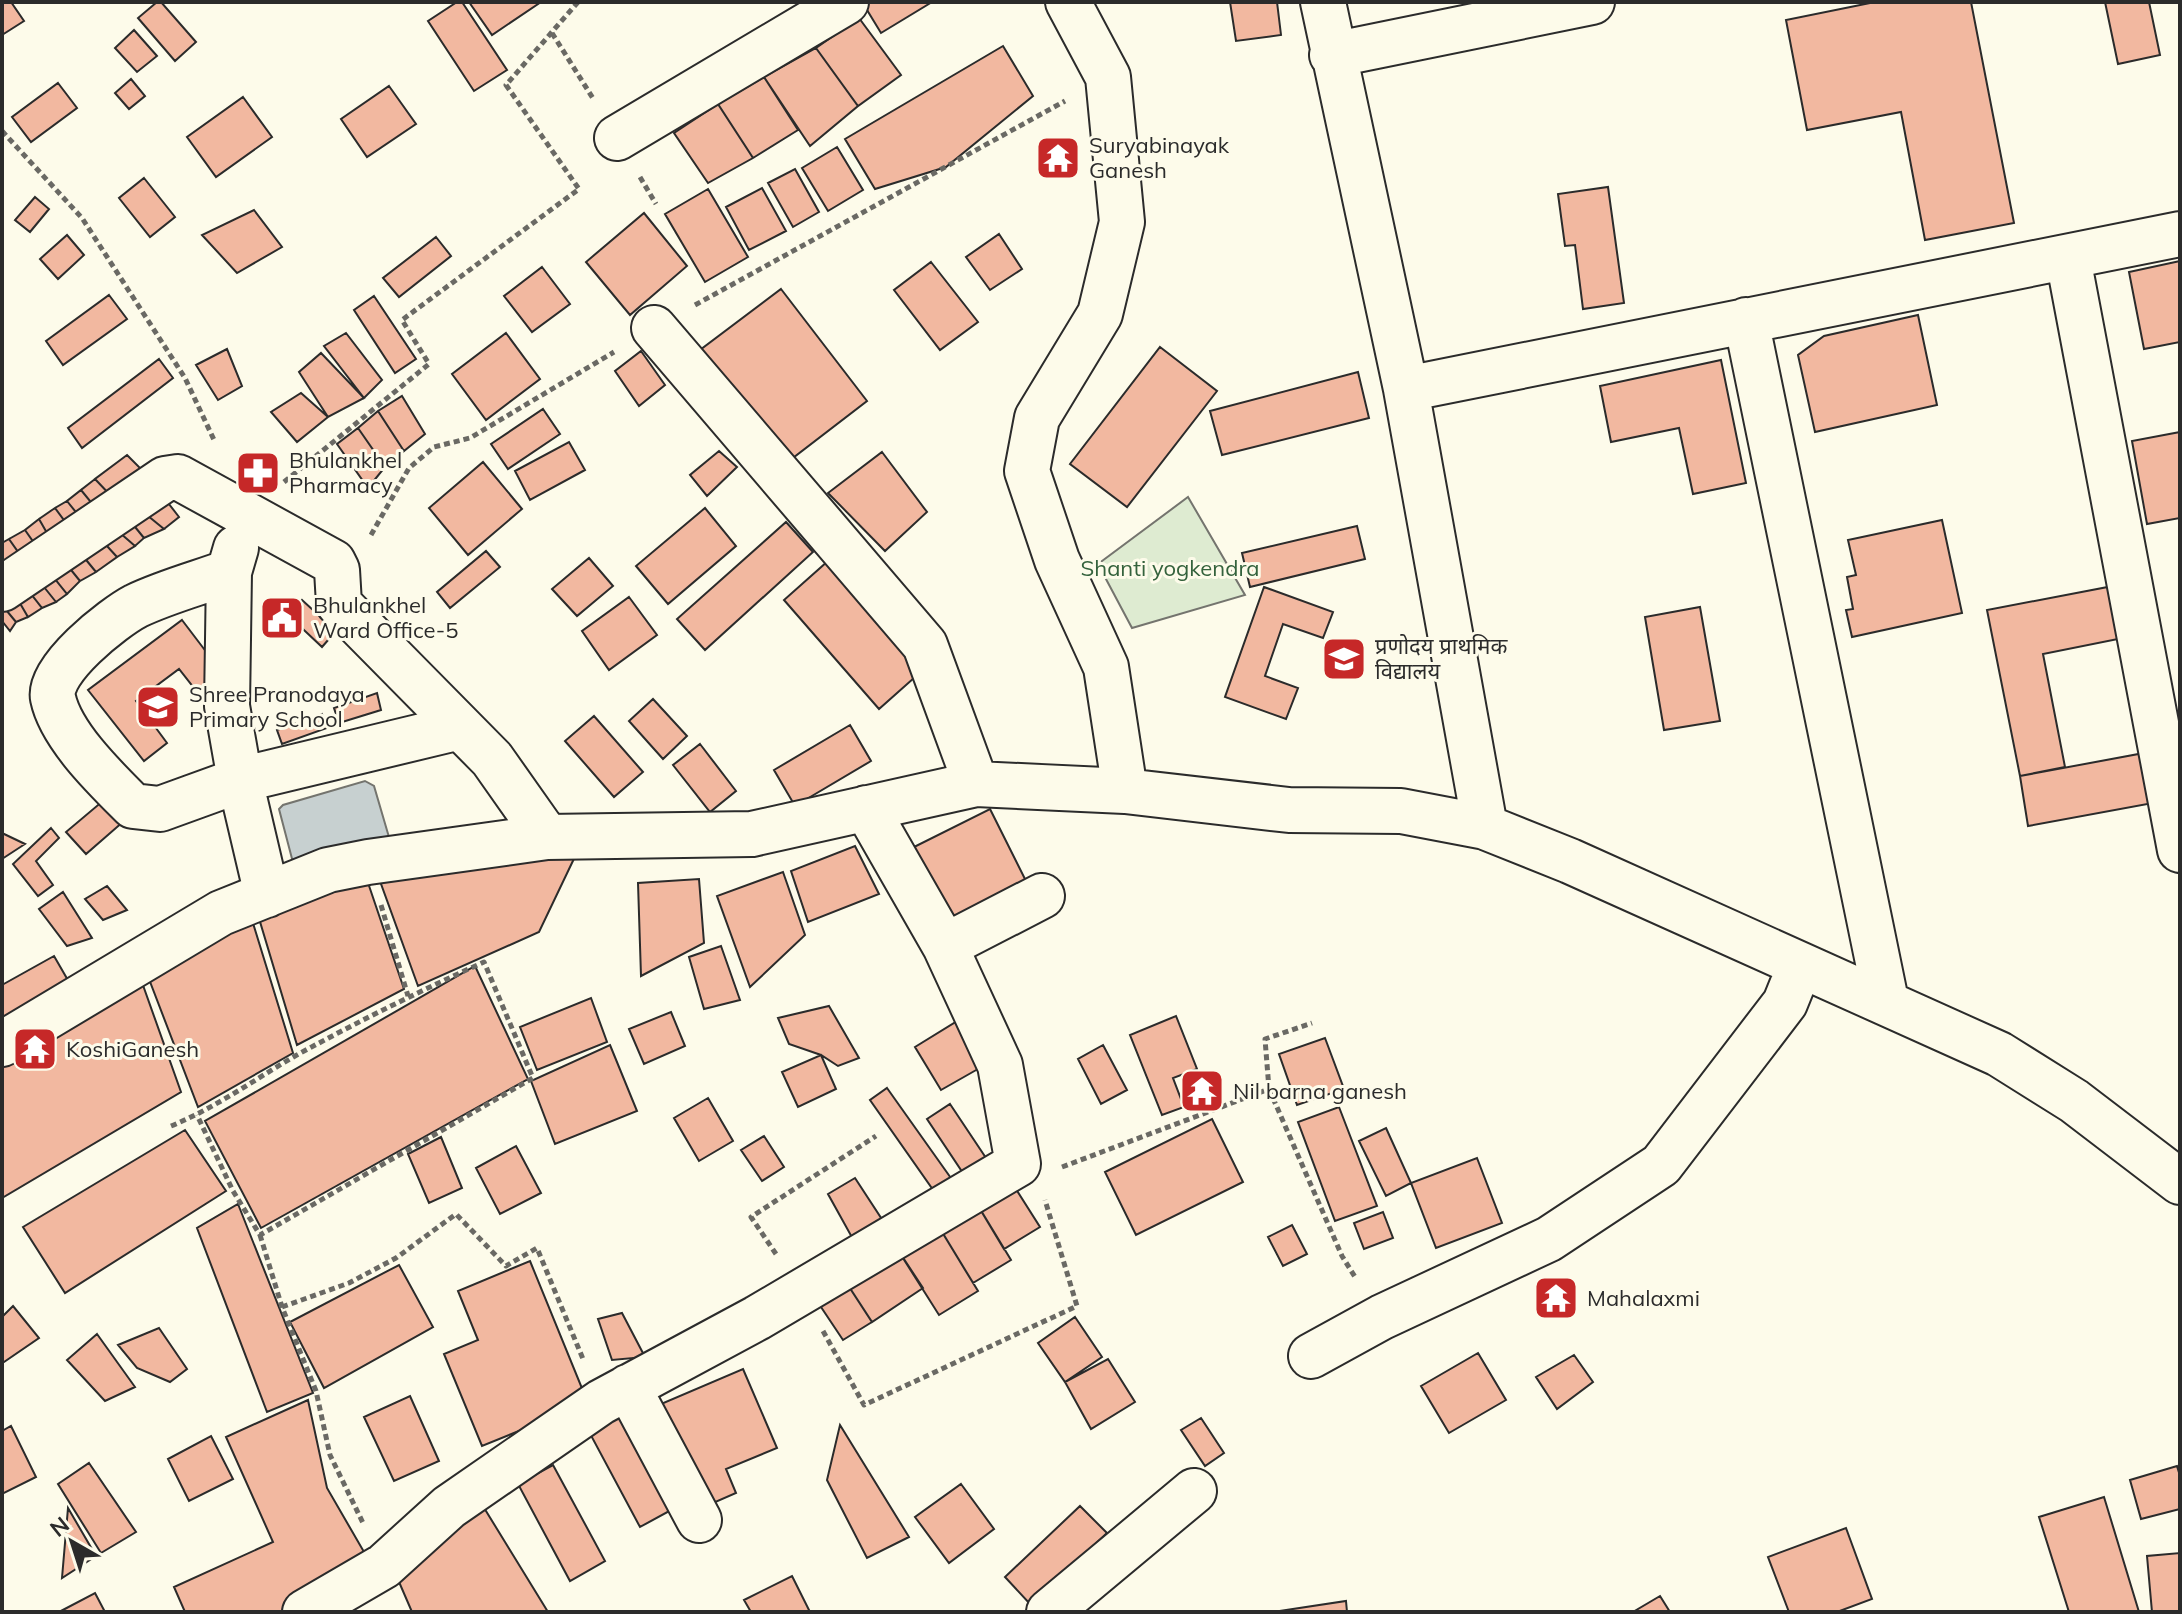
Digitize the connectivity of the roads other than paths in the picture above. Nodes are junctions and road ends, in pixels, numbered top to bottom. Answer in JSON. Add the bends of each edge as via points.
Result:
{"nodes":[{"id":1,"x":846,"y":2,"type":"edge"},
{"id":2,"x":1068,"y":2,"type":"edge"},
{"id":3,"x":1323,"y":2,"type":"edge"},
{"id":4,"x":1592,"y":2,"type":"edge"},
{"id":5,"x":1332,"y":55,"type":"junction"},
{"id":6,"x":617,"y":138,"type":"dead end"},
{"id":7,"x":2180,"y":234,"type":"edge"},
{"id":8,"x":2068,"y":258,"type":"junction"},
{"id":9,"x":1746,"y":320,"type":"junction"},
{"id":10,"x":654,"y":328,"type":"dead end"},
{"id":11,"x":1406,"y":389,"type":"junction"},
{"id":12,"x":261,"y":504,"type":"junction"},
{"id":13,"x":229,"y":572,"type":"junction"},
{"id":14,"x":2,"y":589,"type":"edge"},
{"id":15,"x":460,"y":727,"type":"junction"},
{"id":16,"x":240,"y":780,"type":"junction"},
{"id":17,"x":976,"y":784,"type":"junction"},
{"id":18,"x":1125,"y":791,"type":"junction"},
{"id":19,"x":866,"y":808,"type":"junction"},
{"id":20,"x":1485,"y":827,"type":"junction"},
{"id":21,"x":547,"y":837,"type":"junction"},
{"id":22,"x":2180,"y":850,"type":"edge"},
{"id":23,"x":267,"y":895,"type":"junction"},
{"id":24,"x":1042,"y":896,"type":"dead end"},
{"id":25,"x":945,"y":946,"type":"junction"},
{"id":26,"x":1800,"y":966,"type":"junction"},
{"id":27,"x":1886,"y":1001,"type":"junction"},
{"id":28,"x":2,"y":1044,"type":"edge"},
{"id":29,"x":2180,"y":1182,"type":"edge"},
{"id":30,"x":1311,"y":1356,"type":"dead end"},
{"id":31,"x":614,"y":1395,"type":"junction"},
{"id":32,"x":1194,"y":1491,"type":"dead end"},
{"id":33,"x":699,"y":1520,"type":"dead end"},
{"id":34,"x":305,"y":1612,"type":"edge"},
{"id":35,"x":1049,"y":1612,"type":"edge"}],
"edges":[{"from":1,"to":6,"type":"street"},
{"from":2,"to":18,"type":"street","via":[[1108,77],[1122,222],[1100,314],[1037,418],[1027,471],[1057,560],[1106,667]]},
{"from":3,"to":5,"type":"street"},
{"from":4,"to":5,"type":"street"},
{"from":5,"to":11,"type":"street"},
{"from":7,"to":8,"type":"street"},
{"from":8,"to":9,"type":"street"},
{"from":8,"to":22,"type":"street"},
{"from":9,"to":11,"type":"street"},
{"from":9,"to":27,"type":"street"},
{"from":10,"to":17,"type":"street","via":[[925,645]]},
{"from":11,"to":20,"type":"street"},
{"from":12,"to":13,"type":"street","via":[[239,536]]},
{"from":12,"to":14,"type":"street","via":[[178,477],[165,479]]},
{"from":12,"to":15,"type":"street","via":[[333,562],[339,604]]},
{"from":13,"to":16,"type":"street","via":[[227,706]]},
{"from":13,"to":16,"type":"street","via":[[135,607],[74,653],[52,695],[62,725],[133,806],[160,809]]},
{"from":15,"to":16,"type":"street"},
{"from":15,"to":21,"type":"street","via":[[492,759]]},
{"from":16,"to":23,"type":"street"},
{"from":17,"to":18,"type":"street"},
{"from":17,"to":19,"type":"street"},
{"from":18,"to":20,"type":"street","via":[[1289,810],[1401,811]]},
{"from":19,"to":21,"type":"street","via":[[752,834]]},
{"from":19,"to":25,"type":"street"},
{"from":20,"to":26,"type":"street"},
{"from":21,"to":23,"type":"street","via":[[328,870]]},
{"from":23,"to":28,"type":"street","via":[[221,913]]},
{"from":24,"to":25,"type":"street"},
{"from":25,"to":31,"type":"street","via":[[1000,1065],[1028,1170]]},
{"from":26,"to":27,"type":"street"},
{"from":26,"to":30,"type":"street","via":[[1785,1003],[1661,1165],[1549,1239]]},
{"from":27,"to":29,"type":"street","via":[[1999,1054],[2074,1101]]},
{"from":31,"to":33,"type":"street"},
{"from":31,"to":34,"type":"street","via":[[449,1507],[384,1566]]},
{"from":32,"to":35,"type":"street"}]}
